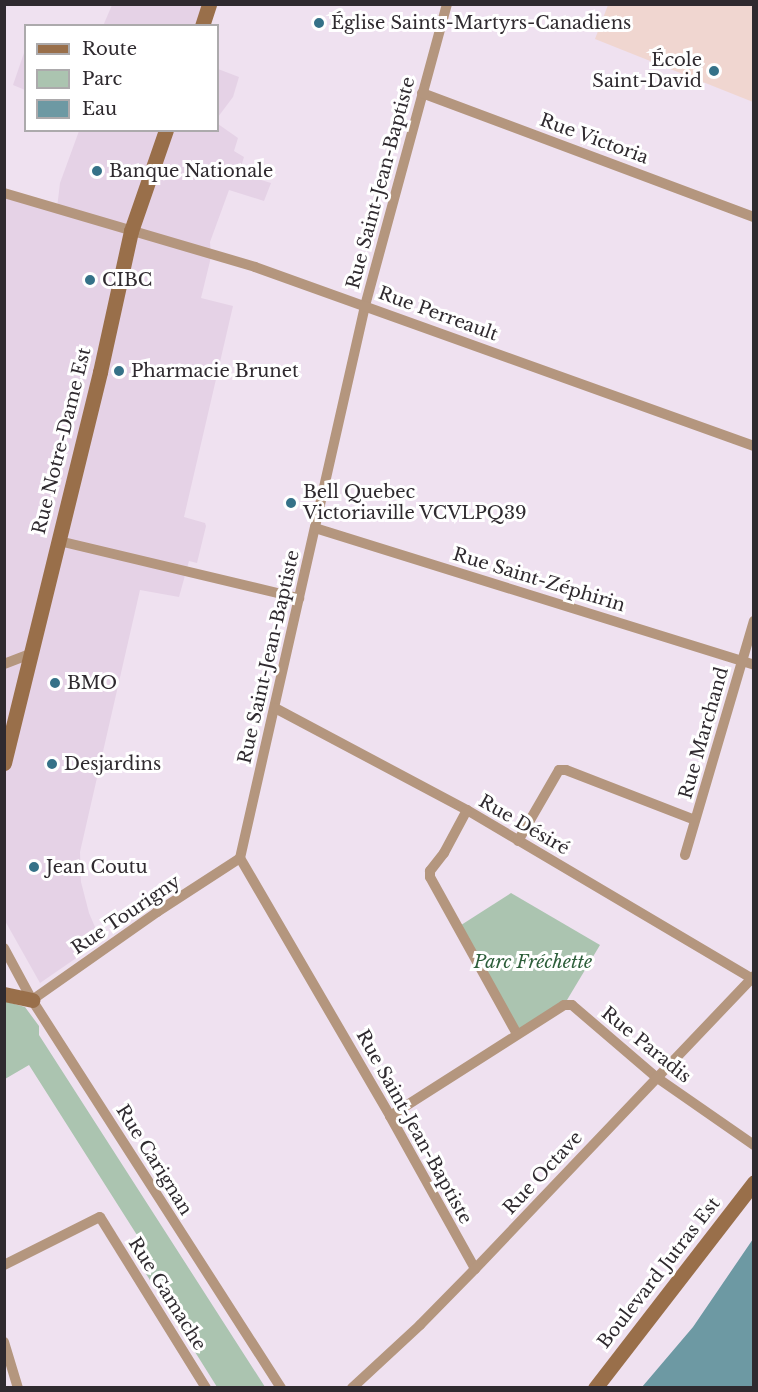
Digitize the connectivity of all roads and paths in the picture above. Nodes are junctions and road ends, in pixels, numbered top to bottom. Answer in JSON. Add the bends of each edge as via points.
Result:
{"nodes":[{"id":1,"x":209,"y":4,"type":"edge"},
{"id":2,"x":447,"y":4,"type":"edge"},
{"id":3,"x":203,"y":24,"type":"edge"},
{"id":4,"x":422,"y":93,"type":"junction"},
{"id":5,"x":165,"y":132,"type":"edge"},
{"id":6,"x":4,"y":192,"type":"edge"},
{"id":7,"x":753,"y":217,"type":"edge"},
{"id":8,"x":131,"y":231,"type":"junction"},
{"id":9,"x":365,"y":306,"type":"junction"},
{"id":10,"x":753,"y":446,"type":"edge"},
{"id":11,"x":315,"y":528,"type":"junction"},
{"id":12,"x":59,"y":541,"type":"junction"},
{"id":13,"x":299,"y":598,"type":"junction"},
{"id":14,"x":753,"y":621,"type":"edge"},
{"id":15,"x":33,"y":652,"type":"junction"},
{"id":16,"x":742,"y":661,"type":"junction"},
{"id":17,"x":4,"y":664,"type":"edge"},
{"id":18,"x":753,"y":665,"type":"edge"},
{"id":19,"x":274,"y":708,"type":"junction"},
{"id":20,"x":4,"y":764,"type":"edge"},
{"id":21,"x":467,"y":810,"type":"junction"},
{"id":22,"x":695,"y":820,"type":"junction"},
{"id":23,"x":518,"y":841,"type":"junction"},
{"id":24,"x":685,"y":855,"type":"dead end"},
{"id":25,"x":240,"y":858,"type":"junction"},
{"id":26,"x":4,"y":948,"type":"edge"},
{"id":27,"x":752,"y":977,"type":"edge"},
{"id":28,"x":4,"y":994,"type":"edge"},
{"id":29,"x":32,"y":1000,"type":"junction"},
{"id":30,"x":517,"y":1034,"type":"junction"},
{"id":31,"x":656,"y":1077,"type":"junction"},
{"id":32,"x":390,"y":1116,"type":"junction"},
{"id":33,"x":753,"y":1144,"type":"edge"},
{"id":34,"x":753,"y":1182,"type":"edge"},
{"id":35,"x":4,"y":1265,"type":"edge"},
{"id":36,"x":475,"y":1269,"type":"junction"},
{"id":37,"x":4,"y":1342,"type":"edge"},
{"id":38,"x":18,"y":1388,"type":"edge"},
{"id":39,"x":206,"y":1388,"type":"edge"},
{"id":40,"x":281,"y":1388,"type":"edge"},
{"id":41,"x":352,"y":1388,"type":"edge"},
{"id":42,"x":595,"y":1388,"type":"edge"}],
"edges":[{"from":1,"to":3,"type":"street"},
{"from":2,"to":4,"type":"street","name":"Rue Saint-Jean-Baptiste"},
{"from":4,"to":7,"type":"street","name":"Rue Victoria"},
{"from":4,"to":9,"type":"street","name":"Rue Saint-Jean-Baptiste"},
{"from":5,"to":8,"type":"street","name":"Rue Notre-Dame Est"},
{"from":6,"to":8,"type":"street","name":"Rue Perreault"},
{"from":8,"to":9,"type":"street","name":"Rue Perreault","via":[[255,267]]},
{"from":8,"to":12,"type":"street","name":"Rue Notre-Dame Est"},
{"from":9,"to":10,"type":"street","name":"Rue Perreault"},
{"from":9,"to":11,"type":"street","name":"Rue Saint-Jean-Baptiste"},
{"from":11,"to":13,"type":"street","name":"Rue Saint-Jean-Baptiste"},
{"from":11,"to":16,"type":"street","name":"Rue Saint-Zéphirin"},
{"from":12,"to":13,"type":"street"},
{"from":12,"to":15,"type":"street","name":"Rue Notre-Dame Est"},
{"from":13,"to":19,"type":"street","name":"Rue Saint-Jean-Baptiste"},
{"from":14,"to":16,"type":"street","name":"Rue Marchand"},
{"from":15,"to":17,"type":"street"},
{"from":15,"to":20,"type":"street","name":"Rue Notre-Dame Est"},
{"from":16,"to":18,"type":"street","name":"Rue Saint-Zéphirin"},
{"from":16,"to":22,"type":"street","name":"Rue Marchand"},
{"from":19,"to":21,"type":"street","name":"Rue Désiré"},
{"from":19,"to":25,"type":"street","name":"Rue Saint-Jean-Baptiste"},
{"from":21,"to":23,"type":"street","name":"Rue Désiré"},
{"from":21,"to":30,"type":"street","via":[[430,877]]},
{"from":22,"to":23,"type":"street","via":[[559,770]]},
{"from":22,"to":24,"type":"street","name":"Rue Marchand"},
{"from":23,"to":27,"type":"street","name":"Rue Désiré"},
{"from":25,"to":29,"type":"street","name":"Rue Tourigny"},
{"from":25,"to":32,"type":"street","name":"Rue Saint-Jean-Baptiste"},
{"from":26,"to":29,"type":"street","name":"Rue Carignan"},
{"from":27,"to":31,"type":"street","name":"Rue Octave"},
{"from":28,"to":29,"type":"street"},
{"from":29,"to":40,"type":"street","name":"Rue Carignan"},
{"from":30,"to":31,"type":"street","name":"Rue Paradis","via":[[564,1005],[572,1005]]},
{"from":30,"to":32,"type":"street"},
{"from":31,"to":33,"type":"street","name":"Rue Paradis"},
{"from":31,"to":36,"type":"street","name":"Rue Octave"},
{"from":32,"to":36,"type":"street","name":"Rue Saint-Jean-Baptiste"},
{"from":34,"to":42,"type":"street","name":"Boulevard Jutras Est"},
{"from":35,"to":39,"type":"street","name":"Rue Gamache","via":[[100,1217]]},
{"from":36,"to":41,"type":"street","name":"Rue Octave"},
{"from":37,"to":38,"type":"street"}]}
